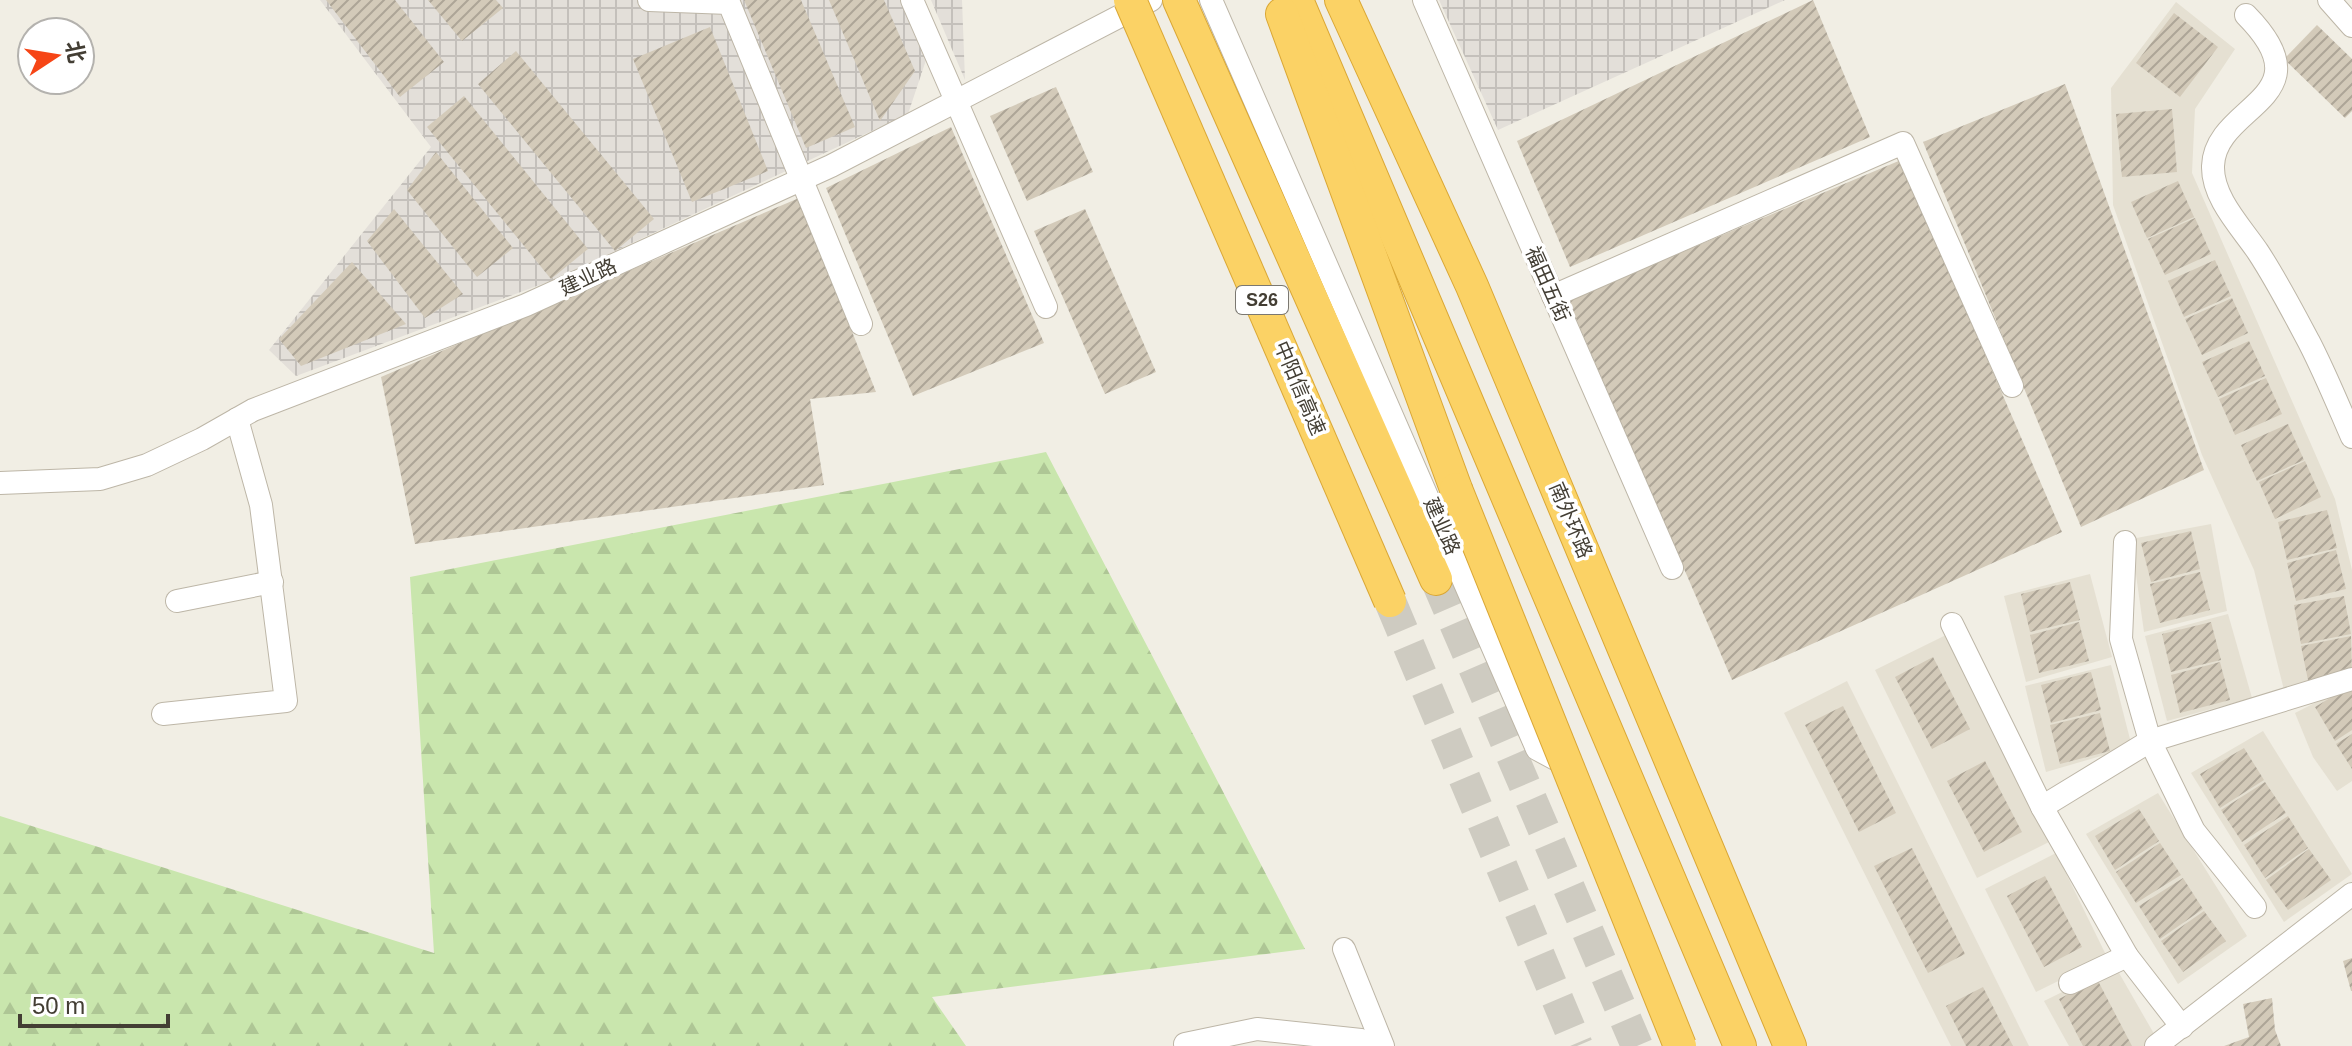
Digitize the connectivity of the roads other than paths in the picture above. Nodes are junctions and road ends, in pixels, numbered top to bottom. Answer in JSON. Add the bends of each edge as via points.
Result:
{"nodes":[{"id":1,"x":649,"y":0,"type":"edge"},
{"id":2,"x":912,"y":0,"type":"edge"},
{"id":3,"x":1130,"y":0,"type":"edge"},
{"id":4,"x":1151,"y":0,"type":"edge"},
{"id":5,"x":1179,"y":0,"type":"edge"},
{"id":6,"x":1211,"y":0,"type":"edge"},
{"id":7,"x":1276,"y":0,"type":"edge"},
{"id":8,"x":1297,"y":0,"type":"edge"},
{"id":9,"x":1341,"y":0,"type":"edge"},
{"id":10,"x":1424,"y":0,"type":"edge"},
{"id":11,"x":2329,"y":0,"type":"edge"},
{"id":12,"x":2246,"y":15,"type":"dead end"},
{"id":13,"x":2352,"y":26,"type":"edge"},
{"id":14,"x":956,"y":102,"type":"junction"},
{"id":15,"x":802,"y":179,"type":"junction"},
{"id":16,"x":1553,"y":296,"type":"junction"},
{"id":17,"x":1046,"y":307,"type":"dead end"},
{"id":18,"x":861,"y":324,"type":"dead end"},
{"id":19,"x":2012,"y":386,"type":"dead end"},
{"id":20,"x":237,"y":419,"type":"junction"},
{"id":21,"x":2352,"y":437,"type":"edge"},
{"id":22,"x":0,"y":483,"type":"edge"},
{"id":23,"x":2125,"y":542,"type":"dead end"},
{"id":24,"x":1672,"y":568,"type":"dead end"},
{"id":25,"x":1436,"y":579,"type":"tunnel mouth"},
{"id":26,"x":272,"y":582,"type":"junction"},
{"id":27,"x":177,"y":601,"type":"dead end"},
{"id":28,"x":1390,"y":601,"type":"tunnel mouth"},
{"id":29,"x":1952,"y":624,"type":"dead end"},
{"id":30,"x":2352,"y":679,"type":"edge"},
{"id":31,"x":163,"y":714,"type":"dead end"},
{"id":32,"x":2150,"y":741,"type":"junction"},
{"id":33,"x":2042,"y":807,"type":"junction"},
{"id":34,"x":2352,"y":894,"type":"edge"},
{"id":35,"x":2255,"y":907,"type":"dead end"},
{"id":36,"x":1344,"y":949,"type":"dead end"},
{"id":37,"x":2127,"y":956,"type":"junction"},
{"id":38,"x":2070,"y":983,"type":"dead end"},
{"id":39,"x":1767,"y":993,"type":"junction"},
{"id":40,"x":1720,"y":999,"type":"junction"},
{"id":41,"x":2182,"y":1027,"type":"junction"},
{"id":42,"x":1185,"y":1044,"type":"edge"},
{"id":43,"x":1380,"y":1046,"type":"edge"},
{"id":44,"x":1667,"y":1046,"type":"edge"},
{"id":45,"x":1680,"y":1046,"type":"edge"},
{"id":46,"x":1732,"y":1046,"type":"edge"},
{"id":47,"x":1740,"y":1046,"type":"edge"},
{"id":48,"x":1790,"y":1046,"type":"edge"},
{"id":49,"x":1803,"y":1046,"type":"edge"},
{"id":50,"x":2156,"y":1046,"type":"edge"}],
"edges":[{"from":1,"to":15,"type":"street","via":[[729,3]]},
{"from":2,"to":14,"type":"street"},
{"from":3,"to":28,"type":"highway","name":"中阳信高速","number":"S26","bridge":true},
{"from":4,"to":14,"type":"street","name":"建业路"},
{"from":5,"to":25,"type":"highway","number":"S26"},
{"from":6,"to":44,"type":"street","name":"建业路","via":[[1537,749],[1563,763],[1580,788],[1635,933]]},
{"from":7,"to":45,"type":"highway","bridge":true,"via":[[1456,489]]},
{"from":8,"to":40,"type":"highway"},
{"from":9,"to":39,"type":"highway","name":"南外环路","via":[[1472,286]]},
{"from":10,"to":16,"type":"street","name":"福田五街"},
{"from":11,"to":13,"type":"street"},
{"from":12,"to":21,"type":"street","via":[[2266,35],[2276,77],[2265,99],[2219,144],[2213,167],[2222,198],[2311,345]]},
{"from":14,"to":15,"type":"street","name":"建业路"},
{"from":14,"to":17,"type":"street"},
{"from":15,"to":18,"type":"street"},
{"from":15,"to":20,"type":"street","name":"建业路","via":[[526,305]]},
{"from":16,"to":19,"type":"street","via":[[1903,143]]},
{"from":16,"to":24,"type":"street","name":"福田五街"},
{"from":20,"to":22,"type":"street","name":"建业路","via":[[147,465],[100,479]]},
{"from":20,"to":26,"type":"street","via":[[261,505]]},
{"from":23,"to":32,"type":"street","via":[[2121,639]]},
{"from":26,"to":27,"type":"street"},
{"from":26,"to":31,"type":"street","via":[[286,701]]},
{"from":29,"to":33,"type":"street"},
{"from":30,"to":32,"type":"street"},
{"from":32,"to":33,"type":"street"},
{"from":32,"to":35,"type":"street","via":[[2194,831]]},
{"from":33,"to":37,"type":"street"},
{"from":34,"to":41,"type":"street"},
{"from":36,"to":43,"type":"street"},
{"from":37,"to":38,"type":"street"},
{"from":37,"to":41,"type":"street"},
{"from":39,"to":48,"type":"highway","name":"南外环路"},
{"from":39,"to":49,"type":"highway"},
{"from":40,"to":46,"type":"highway"},
{"from":40,"to":47,"type":"highway"},
{"from":41,"to":50,"type":"street"},
{"from":42,"to":43,"type":"street","via":[[1257,1029]]}]}
